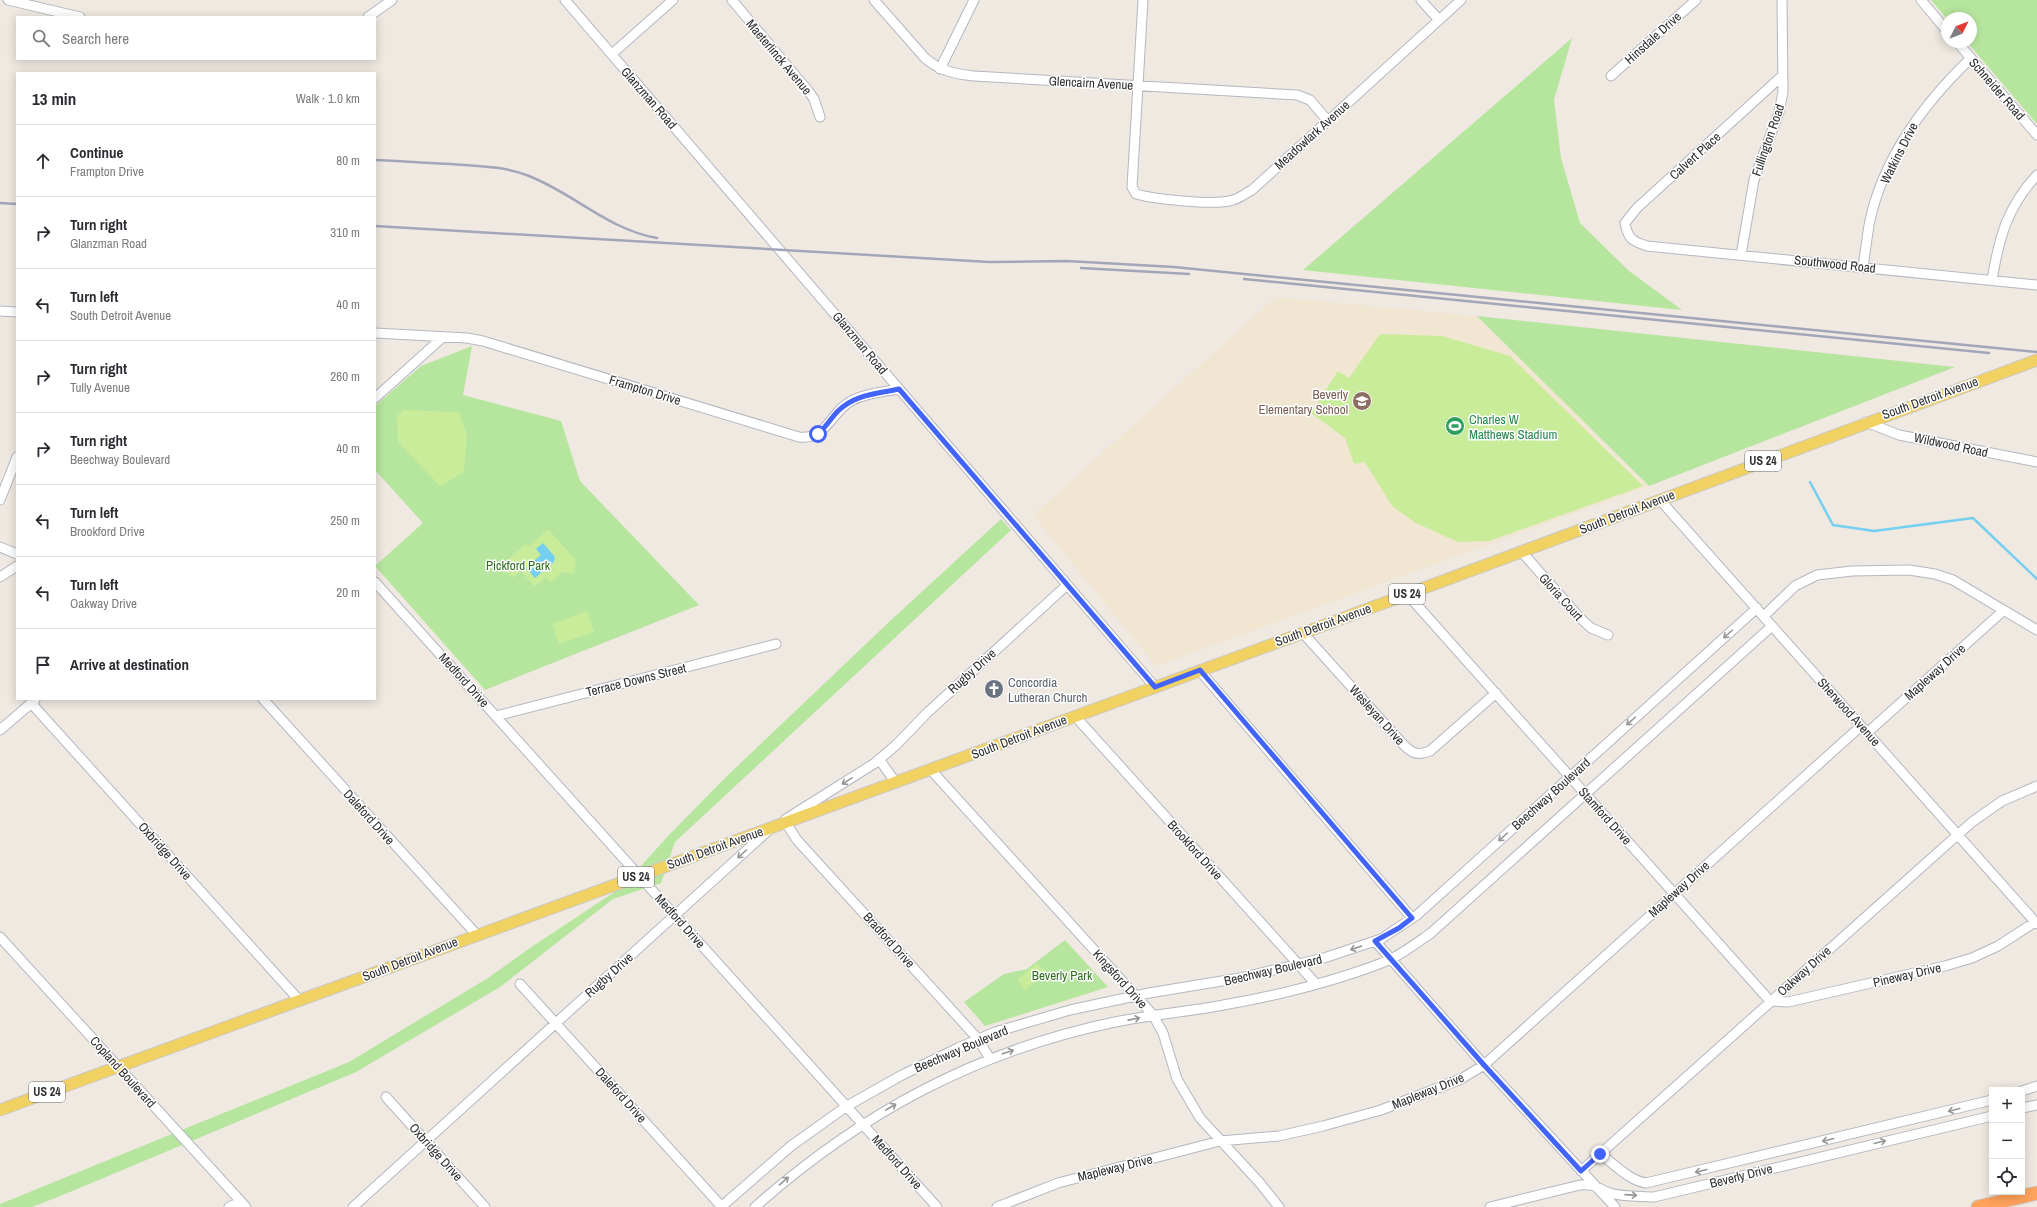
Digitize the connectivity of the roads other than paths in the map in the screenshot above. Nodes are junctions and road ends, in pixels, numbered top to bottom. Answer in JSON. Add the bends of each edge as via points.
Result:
{"nodes":[{"id":1,"x":8,"y":0,"type":"edge"},
{"id":2,"x":392,"y":0,"type":"edge"},
{"id":3,"x":565,"y":0,"type":"edge"},
{"id":4,"x":672,"y":0,"type":"edge"},
{"id":5,"x":732,"y":0,"type":"edge"},
{"id":6,"x":874,"y":0,"type":"edge"},
{"id":7,"x":974,"y":0,"type":"edge"},
{"id":8,"x":1143,"y":0,"type":"edge"},
{"id":9,"x":1421,"y":0,"type":"edge"},
{"id":10,"x":1461,"y":0,"type":"edge"},
{"id":11,"x":1696,"y":0,"type":"edge"},
{"id":12,"x":1782,"y":0,"type":"edge"},
{"id":13,"x":1921,"y":0,"type":"edge"},
{"id":14,"x":76,"y":16,"type":"edge"},
{"id":15,"x":369,"y":16,"type":"edge"},
{"id":16,"x":1439,"y":20,"type":"junction"},
{"id":17,"x":1941,"y":23,"type":"edge"},
{"id":18,"x":1962,"y":48,"type":"edge"},
{"id":19,"x":612,"y":54,"type":"junction"},
{"id":20,"x":1971,"y":58,"type":"junction"},
{"id":21,"x":940,"y":69,"type":"junction"},
{"id":22,"x":1611,"y":76,"type":"dead end"},
{"id":23,"x":1783,"y":76,"type":"junction"},
{"id":24,"x":1138,"y":85,"type":"junction"},
{"id":25,"x":820,"y":117,"type":"dead end"},
{"id":26,"x":1328,"y":120,"type":"junction"},
{"id":27,"x":2037,"y":135,"type":"edge"},
{"id":28,"x":2037,"y":175,"type":"edge"},
{"id":29,"x":1634,"y":242,"type":"joint"},
{"id":30,"x":1741,"y":255,"type":"junction"},
{"id":31,"x":1863,"y":267,"type":"junction"},
{"id":32,"x":1992,"y":280,"type":"junction"},
{"id":33,"x":2037,"y":285,"type":"edge"},
{"id":34,"x":0,"y":310,"type":"edge"},
{"id":35,"x":16,"y":312,"type":"edge"},
{"id":36,"x":376,"y":333,"type":"edge"},
{"id":37,"x":443,"y":337,"type":"junction"},
{"id":38,"x":2037,"y":360,"type":"edge"},
{"id":39,"x":899,"y":389,"type":"junction"},
{"id":40,"x":376,"y":397,"type":"edge"},
{"id":41,"x":1866,"y":422,"type":"junction"},
{"id":42,"x":16,"y":460,"type":"edge"},
{"id":43,"x":2037,"y":462,"type":"edge"},
{"id":44,"x":0,"y":500,"type":"edge"},
{"id":45,"x":1660,"y":500,"type":"junction"},
{"id":46,"x":0,"y":547,"type":"edge"},
{"id":47,"x":1520,"y":551,"type":"junction"},
{"id":48,"x":16,"y":554,"type":"edge"},
{"id":49,"x":16,"y":567,"type":"edge"},
{"id":50,"x":0,"y":577,"type":"edge"},
{"id":51,"x":376,"y":583,"type":"edge"},
{"id":52,"x":1067,"y":585,"type":"junction"},
{"id":53,"x":1407,"y":594,"type":"junction"},
{"id":54,"x":1757,"y":608,"type":"junction"},
{"id":55,"x":2002,"y":611,"type":"junction"},
{"id":56,"x":1764,"y":616,"type":"junction"},
{"id":57,"x":1772,"y":626,"type":"junction"},
{"id":58,"x":2037,"y":630,"type":"edge"},
{"id":59,"x":1303,"y":633,"type":"junction"},
{"id":60,"x":1608,"y":635,"type":"dead end"},
{"id":61,"x":776,"y":644,"type":"dead end"},
{"id":62,"x":1200,"y":670,"type":"junction"},
{"id":63,"x":1155,"y":687,"type":"junction"},
{"id":64,"x":1496,"y":693,"type":"junction"},
{"id":65,"x":264,"y":700,"type":"edge"},
{"id":66,"x":33,"y":701,"type":"edge"},
{"id":67,"x":496,"y":716,"type":"junction"},
{"id":68,"x":1075,"y":716,"type":"junction"},
{"id":69,"x":1864,"y":729,"type":"junction"},
{"id":70,"x":0,"y":730,"type":"edge"},
{"id":71,"x":879,"y":760,"type":"junction"},
{"id":72,"x":931,"y":770,"type":"junction"},
{"id":73,"x":1570,"y":777,"type":"junction"},
{"id":74,"x":896,"y":783,"type":"junction"},
{"id":75,"x":2037,"y":786,"type":"edge"},
{"id":76,"x":1585,"y":794,"type":"junction"},
{"id":77,"x":786,"y":823,"type":"junction"},
{"id":78,"x":771,"y":828,"type":"junction"},
{"id":79,"x":1957,"y":834,"type":"junction"},
{"id":80,"x":640,"y":875,"type":"junction"},
{"id":81,"x":1674,"y":893,"type":"junction"},
{"id":82,"x":675,"y":915,"type":"junction"},
{"id":83,"x":1412,"y":918,"type":"junction"},
{"id":84,"x":2036,"y":923,"type":"edge"},
{"id":85,"x":476,"y":934,"type":"junction"},
{"id":86,"x":0,"y":937,"type":"edge"},
{"id":87,"x":1375,"y":941,"type":"junction"},
{"id":88,"x":1391,"y":959,"type":"junction"},
{"id":89,"x":1299,"y":965,"type":"junction"},
{"id":90,"x":520,"y":984,"type":"dead end"},
{"id":91,"x":1316,"y":984,"type":"junction"},
{"id":92,"x":1136,"y":995,"type":"junction"},
{"id":93,"x":299,"y":1000,"type":"junction"},
{"id":94,"x":1770,"y":1001,"type":"junction"},
{"id":95,"x":1153,"y":1015,"type":"junction"},
{"id":96,"x":556,"y":1023,"type":"junction"},
{"id":97,"x":978,"y":1039,"type":"junction"},
{"id":98,"x":990,"y":1059,"type":"junction"},
{"id":99,"x":1484,"y":1065,"type":"junction"},
{"id":100,"x":118,"y":1066,"type":"junction"},
{"id":101,"x":2037,"y":1086,"type":"edge"},
{"id":102,"x":2025,"y":1090,"type":"edge"},
{"id":103,"x":386,"y":1097,"type":"dead end"},
{"id":104,"x":1989,"y":1101,"type":"edge"},
{"id":105,"x":2037,"y":1105,"type":"edge"},
{"id":106,"x":847,"y":1106,"type":"junction"},
{"id":107,"x":2025,"y":1107,"type":"edge"},
{"id":108,"x":0,"y":1110,"type":"edge"},
{"id":109,"x":1989,"y":1117,"type":"edge"},
{"id":110,"x":862,"y":1124,"type":"junction"},
{"id":111,"x":426,"y":1141,"type":"junction"},
{"id":112,"x":1220,"y":1141,"type":"junction"},
{"id":113,"x":1600,"y":1154,"type":"junction"},
{"id":114,"x":1581,"y":1171,"type":"junction"},
{"id":115,"x":1594,"y":1184,"type":"junction"},
{"id":116,"x":2037,"y":1193,"type":"edge"},
{"id":117,"x":244,"y":1205,"type":"edge"},
{"id":118,"x":229,"y":1207,"type":"edge"},
{"id":119,"x":353,"y":1207,"type":"edge"},
{"id":120,"x":485,"y":1207,"type":"edge"},
{"id":121,"x":721,"y":1207,"type":"edge"},
{"id":122,"x":755,"y":1207,"type":"edge"},
{"id":123,"x":937,"y":1207,"type":"edge"},
{"id":124,"x":997,"y":1207,"type":"edge"},
{"id":125,"x":1279,"y":1207,"type":"edge"},
{"id":126,"x":1490,"y":1207,"type":"edge"},
{"id":127,"x":1615,"y":1207,"type":"edge"},
{"id":128,"x":1978,"y":1207,"type":"edge"}],
"edges":[{"from":1,"to":14,"type":"street"},
{"from":2,"to":15,"type":"street"},
{"from":3,"to":19,"type":"street","name":"Glanzman Road"},
{"from":4,"to":19,"type":"street"},
{"from":5,"to":25,"type":"street","name":"Maeterlinck Avenue","via":[[809,92]]},
{"from":6,"to":21,"type":"street","name":"Glencairn Avenue","via":[[925,58]]},
{"from":7,"to":21,"type":"street"},
{"from":8,"to":24,"type":"street"},
{"from":9,"to":16,"type":"street"},
{"from":10,"to":16,"type":"street","name":"Meadowlark Avenue"},
{"from":11,"to":22,"type":"street","name":"Hinsdale Drive"},
{"from":12,"to":23,"type":"street","name":"Fullington Road"},
{"from":13,"to":17,"type":"street"},
{"from":16,"to":26,"type":"street","name":"Meadowlark Avenue"},
{"from":18,"to":20,"type":"street","name":"Schneider Road"},
{"from":19,"to":39,"type":"street","name":"Glanzman Road"},
{"from":20,"to":27,"type":"street","name":"Schneider Road"},
{"from":20,"to":31,"type":"street","name":"Watkins Drive","via":[[1928,103],[1900,146],[1877,199]]},
{"from":21,"to":24,"type":"street","name":"Glencairn Avenue","via":[[957,75]]},
{"from":23,"to":29,"type":"street","name":"Calvert Place","via":[[1636,208],[1625,223],[1627,233]]},
{"from":23,"to":30,"type":"street","name":"Fullington Road","via":[[1781,103],[1754,180]]},
{"from":24,"to":26,"type":"street","name":"Glencairn Avenue","via":[[1297,95],[1310,100]]},
{"from":24,"to":26,"type":"street","name":"Meadowlark Avenue","via":[[1132,187],[1136,194],[1152,199],[1221,203],[1234,200],[1252,190]]},
{"from":28,"to":32,"type":"street","via":[[2009,215],[1998,246]]},
{"from":29,"to":30,"type":"street","name":"Southwood Road","via":[[1647,246]]},
{"from":30,"to":31,"type":"street","name":"Southwood Road"},
{"from":31,"to":32,"type":"street","name":"Southwood Road"},
{"from":32,"to":33,"type":"street","name":"Southwood Road"},
{"from":34,"to":35,"type":"street"},
{"from":36,"to":37,"type":"street","name":"Frampton Drive"},
{"from":37,"to":39,"type":"street","name":"Frampton Drive","via":[[468,338],[497,345],[799,437],[810,438],[818,434],[839,410],[852,400]]},
{"from":37,"to":40,"type":"street"},
{"from":38,"to":41,"type":"main road","name":"South Detroit Avenue","number":"US 24"},
{"from":39,"to":52,"type":"street","name":"Glanzman Road"},
{"from":41,"to":43,"type":"street","name":"Wildwood Road","via":[[1899,435]]},
{"from":41,"to":45,"type":"main road","name":"South Detroit Avenue","number":"US 24"},
{"from":42,"to":44,"type":"street"},
{"from":45,"to":47,"type":"main road","name":"South Detroit Avenue","number":"US 24"},
{"from":45,"to":54,"type":"street","name":"Sherwood Avenue"},
{"from":46,"to":48,"type":"street"},
{"from":47,"to":53,"type":"main road","name":"South Detroit Avenue","number":"US 24"},
{"from":47,"to":60,"type":"street","name":"Gloria Court","via":[[1579,617],[1591,628]]},
{"from":49,"to":50,"type":"street"},
{"from":51,"to":67,"type":"street","name":"Medford Drive"},
{"from":52,"to":63,"type":"street","name":"Glanzman Road"},
{"from":52,"to":71,"type":"street","name":"Rugby Drive","via":[[927,712]]},
{"from":53,"to":59,"type":"main road","name":"South Detroit Avenue","number":"US 24"},
{"from":53,"to":64,"type":"street","name":"Stamford Drive"},
{"from":54,"to":56,"type":"street","name":"Sherwood Avenue"},
{"from":54,"to":73,"type":"street","name":"Beechway Boulevard","one_way":true},
{"from":55,"to":56,"type":"street","via":[[1970,588],[1947,578],[1909,570],[1878,569],[1810,577],[1795,586]]},
{"from":55,"to":58,"type":"street"},
{"from":55,"to":69,"type":"street","name":"Mapleway Drive"},
{"from":56,"to":57,"type":"street","name":"Sherwood Avenue"},
{"from":57,"to":69,"type":"street","name":"Sherwood Avenue"},
{"from":57,"to":76,"type":"street","name":"Beechway Boulevard"},
{"from":59,"to":62,"type":"main road","name":"South Detroit Avenue","number":"US 24"},
{"from":59,"to":64,"type":"street","name":"Wesleyan Drive","via":[[1414,754],[1430,751]]},
{"from":61,"to":67,"type":"street","name":"Terrace Downs Street"},
{"from":62,"to":63,"type":"main road","name":"South Detroit Avenue","number":"US 24"},
{"from":62,"to":83,"type":"street"},
{"from":63,"to":68,"type":"main road","name":"South Detroit Avenue","number":"US 24"},
{"from":64,"to":73,"type":"street","name":"Stamford Drive"},
{"from":65,"to":85,"type":"street","name":"Daleford Drive"},
{"from":66,"to":70,"type":"street"},
{"from":66,"to":93,"type":"street","name":"Oxbridge Drive"},
{"from":67,"to":80,"type":"street","name":"Medford Drive"},
{"from":68,"to":72,"type":"main road","name":"South Detroit Avenue","number":"US 24"},
{"from":68,"to":89,"type":"street","name":"Brookford Drive"},
{"from":69,"to":79,"type":"street","name":"Sherwood Avenue"},
{"from":69,"to":81,"type":"street","name":"Mapleway Drive"},
{"from":71,"to":74,"type":"street"},
{"from":71,"to":78,"type":"street","name":"Rugby Drive","one_way":true},
{"from":72,"to":74,"type":"main road","name":"South Detroit Avenue","number":"US 24"},
{"from":72,"to":92,"type":"street","name":"Kingsford Drive"},
{"from":73,"to":76,"type":"street","name":"Stamford Drive"},
{"from":73,"to":83,"type":"street","name":"Beechway Boulevard","one_way":true},
{"from":74,"to":77,"type":"main road","name":"South Detroit Avenue","number":"US 24"},
{"from":75,"to":79,"type":"street","name":"Oakway Drive","via":[[2002,801]]},
{"from":76,"to":81,"type":"street","name":"Stamford Drive"},
{"from":76,"to":88,"type":"street","name":"Beechway Boulevard","via":[[1431,933]]},
{"from":77,"to":78,"type":"main road","name":"South Detroit Avenue","number":"US 24"},
{"from":77,"to":97,"type":"street","name":"Bradford Drive","via":[[797,840]]},
{"from":78,"to":80,"type":"main road","name":"South Detroit Avenue","number":"US 24"},
{"from":78,"to":82,"type":"street","name":"Rugby Drive","one_way":true},
{"from":79,"to":84,"type":"street","name":"Sherwood Avenue"},
{"from":79,"to":94,"type":"street","name":"Oakway Drive"},
{"from":80,"to":82,"type":"street","name":"Medford Drive"},
{"from":80,"to":85,"type":"main road","name":"South Detroit Avenue","number":"US 24"},
{"from":81,"to":94,"type":"street","name":"Stamford Drive"},
{"from":81,"to":99,"type":"street","name":"Mapleway Drive"},
{"from":82,"to":96,"type":"street","name":"Rugby Drive"},
{"from":82,"to":106,"type":"street","name":"Medford Drive"},
{"from":83,"to":87,"type":"street","name":"Beechway Boulevard"},
{"from":84,"to":94,"type":"street","name":"Pineway Drive","via":[[1986,952],[1952,964],[1788,1002]]},
{"from":85,"to":93,"type":"main road","name":"South Detroit Avenue","number":"US 24"},
{"from":86,"to":100,"type":"street","name":"Copland Boulevard"},
{"from":87,"to":88,"type":"street"},
{"from":87,"to":89,"type":"street","name":"Beechway Boulevard","one_way":true},
{"from":88,"to":91,"type":"street","name":"Beechway Boulevard"},
{"from":88,"to":99,"type":"street"},
{"from":89,"to":91,"type":"street","name":"Brookford Drive"},
{"from":89,"to":92,"type":"street","name":"Beechway Boulevard","via":[[1213,984]]},
{"from":90,"to":96,"type":"street","name":"Daleford Drive"},
{"from":91,"to":95,"type":"street","name":"Beechway Boulevard","via":[[1217,1006]]},
{"from":92,"to":95,"type":"street","name":"Kingsford Drive"},
{"from":92,"to":97,"type":"street","name":"Beechway Boulevard","via":[[1070,1010]]},
{"from":93,"to":100,"type":"main road","name":"South Detroit Avenue","number":"US 24"},
{"from":94,"to":113,"type":"street","name":"Oakway Drive"},
{"from":98,"to":95,"type":"street","name":"Beechway Boulevard","one_way":true,"via":[[1076,1032]]},
{"from":95,"to":112,"type":"street","name":"Kingsford Drive","via":[[1163,1033],[1177,1079],[1200,1118]]},
{"from":96,"to":111,"type":"street","name":"Rugby Drive"},
{"from":96,"to":121,"type":"street","name":"Daleford Drive"},
{"from":97,"to":98,"type":"street","name":"Bradford Drive"},
{"from":97,"to":106,"type":"street","name":"Beechway Boulevard","via":[[929,1060]]},
{"from":110,"to":98,"type":"street","name":"Beechway Boulevard","one_way":true,"via":[[939,1081]]},
{"from":99,"to":112,"type":"street","name":"Mapleway Drive","via":[[1461,1079],[1381,1110],[1279,1136]]},
{"from":99,"to":114,"type":"street"},
{"from":100,"to":108,"type":"main road","name":"South Detroit Avenue","number":"US 24"},
{"from":100,"to":117,"type":"street","name":"Copland Boulevard"},
{"from":101,"to":102,"type":"street"},
{"from":103,"to":111,"type":"street","name":"Oxbridge Drive"},
{"from":104,"to":113,"type":"street","name":"Beverly Drive","one_way":true,"via":[[1646,1183],[1637,1182]]},
{"from":105,"to":107,"type":"street"},
{"from":106,"to":110,"type":"street","name":"Medford Drive"},
{"from":106,"to":121,"type":"street","name":"Beechway Boulevard","via":[[791,1146]]},
{"from":115,"to":109,"type":"street","name":"Beverly Drive","one_way":true,"via":[[1609,1192],[1654,1197]]},
{"from":122,"to":110,"type":"street","name":"Beechway Boulevard","one_way":true,"via":[[805,1164]]},
{"from":110,"to":123,"type":"street","name":"Medford Drive"},
{"from":111,"to":119,"type":"street","name":"Rugby Drive"},
{"from":111,"to":120,"type":"street","name":"Oxbridge Drive"},
{"from":112,"to":124,"type":"street","name":"Mapleway Drive","via":[[1058,1183]]},
{"from":112,"to":125,"type":"street","name":"Kingsford Drive"},
{"from":113,"to":114,"type":"street","name":"Oakway Drive"},
{"from":114,"to":115,"type":"street"},
{"from":115,"to":126,"type":"street","via":[[1580,1185]]},
{"from":115,"to":127,"type":"street"},
{"from":116,"to":128,"type":"highway"},
{"from":117,"to":118,"type":"street"}]}
